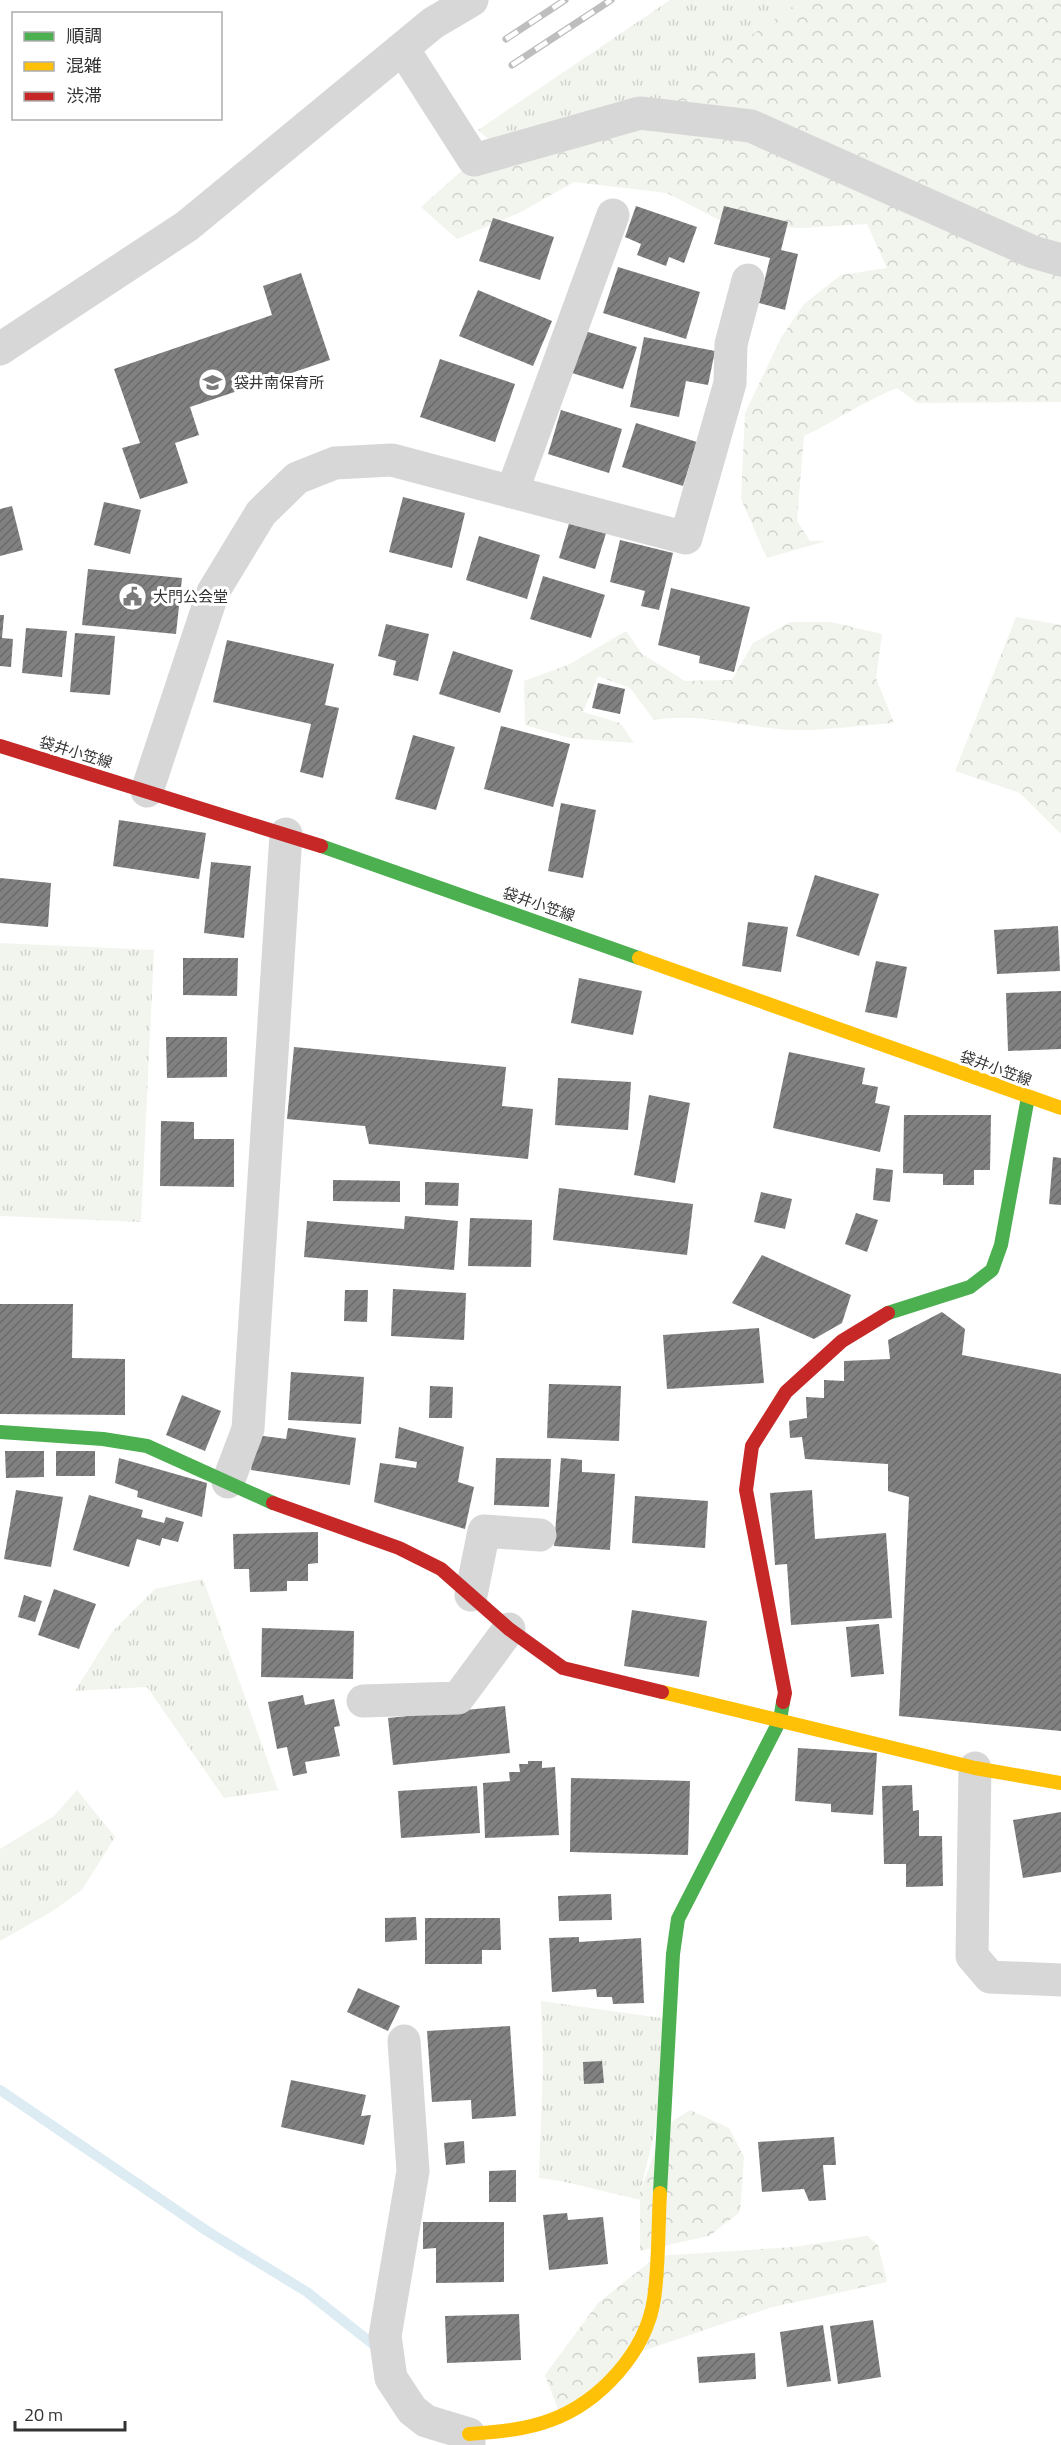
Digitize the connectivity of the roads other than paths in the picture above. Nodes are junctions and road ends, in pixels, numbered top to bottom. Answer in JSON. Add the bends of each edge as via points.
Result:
{"nodes":[{"id":1,"x":472,"y":0,"type":"edge"},
{"id":2,"x":403,"y":48,"type":"junction"},
{"id":3,"x":613,"y":215,"type":"dead end"},
{"id":4,"x":1061,"y":260,"type":"edge"},
{"id":5,"x":748,"y":280,"type":"dead end"},
{"id":6,"x":0,"y":349,"type":"edge"},
{"id":7,"x":512,"y":492,"type":"junction"},
{"id":8,"x":0,"y":746,"type":"edge"},
{"id":9,"x":147,"y":791,"type":"junction"},
{"id":10,"x":286,"y":834,"type":"junction"},
{"id":11,"x":1029,"y":1097,"type":"junction"},
{"id":12,"x":1061,"y":1108,"type":"edge"},
{"id":13,"x":0,"y":1432,"type":"edge"},
{"id":14,"x":228,"y":1482,"type":"junction"},
{"id":15,"x":540,"y":1535,"type":"dead end"},
{"id":16,"x":471,"y":1595,"type":"junction"},
{"id":17,"x":509,"y":1629,"type":"junction"},
{"id":18,"x":363,"y":1701,"type":"dead end"},
{"id":19,"x":780,"y":1720,"type":"junction"},
{"id":20,"x":975,"y":1768,"type":"junction"},
{"id":21,"x":1061,"y":1783,"type":"edge"},
{"id":22,"x":1061,"y":1980,"type":"edge"},
{"id":23,"x":404,"y":2041,"type":"dead end"},
{"id":24,"x":469,"y":2439,"type":"edge"}],
"edges":[{"from":1,"to":2,"type":"street","via":[[433,23]]},
{"from":2,"to":4,"type":"street","via":[[474,160],[640,113],[751,126],[1032,252]]},
{"from":2,"to":6,"type":"street","via":[[187,226]]},
{"from":3,"to":7,"type":"street"},
{"from":5,"to":7,"type":"street","via":[[731,344],[730,383],[686,538]]},
{"from":7,"to":9,"type":"street","via":[[392,460],[336,463],[297,478],[261,513],[213,592]]},
{"from":8,"to":9,"type":"street","name":"袋井小笠線"},
{"from":9,"to":10,"type":"street","name":"袋井小笠線"},
{"from":10,"to":11,"type":"street","name":"袋井小笠線"},
{"from":10,"to":14,"type":"street","via":[[248,1428]]},
{"from":11,"to":12,"type":"street","name":"袋井小笠線"},
{"from":11,"to":19,"type":"street","via":[[1001,1245],[992,1270],[970,1287],[893,1310],[842,1341],[786,1392],[752,1446],[746,1490],[785,1693]]},
{"from":13,"to":14,"type":"street","via":[[147,1446]]},
{"from":14,"to":16,"type":"street","via":[[279,1506],[399,1548],[441,1569]]},
{"from":15,"to":16,"type":"street","via":[[484,1531]]},
{"from":16,"to":17,"type":"street"},
{"from":17,"to":18,"type":"street","via":[[458,1698]]},
{"from":17,"to":19,"type":"street","via":[[563,1668]]},
{"from":19,"to":20,"type":"street"},
{"from":19,"to":24,"type":"street","via":[[678,1919],[654,2300],[636,2348],[609,2381],[561,2417],[516,2431]]},
{"from":20,"to":21,"type":"street"},
{"from":20,"to":22,"type":"street","via":[[972,1956],[990,1977]]},
{"from":23,"to":24,"type":"street","via":[[413,2171],[386,2337],[391,2378],[412,2410],[426,2421]]}]}
